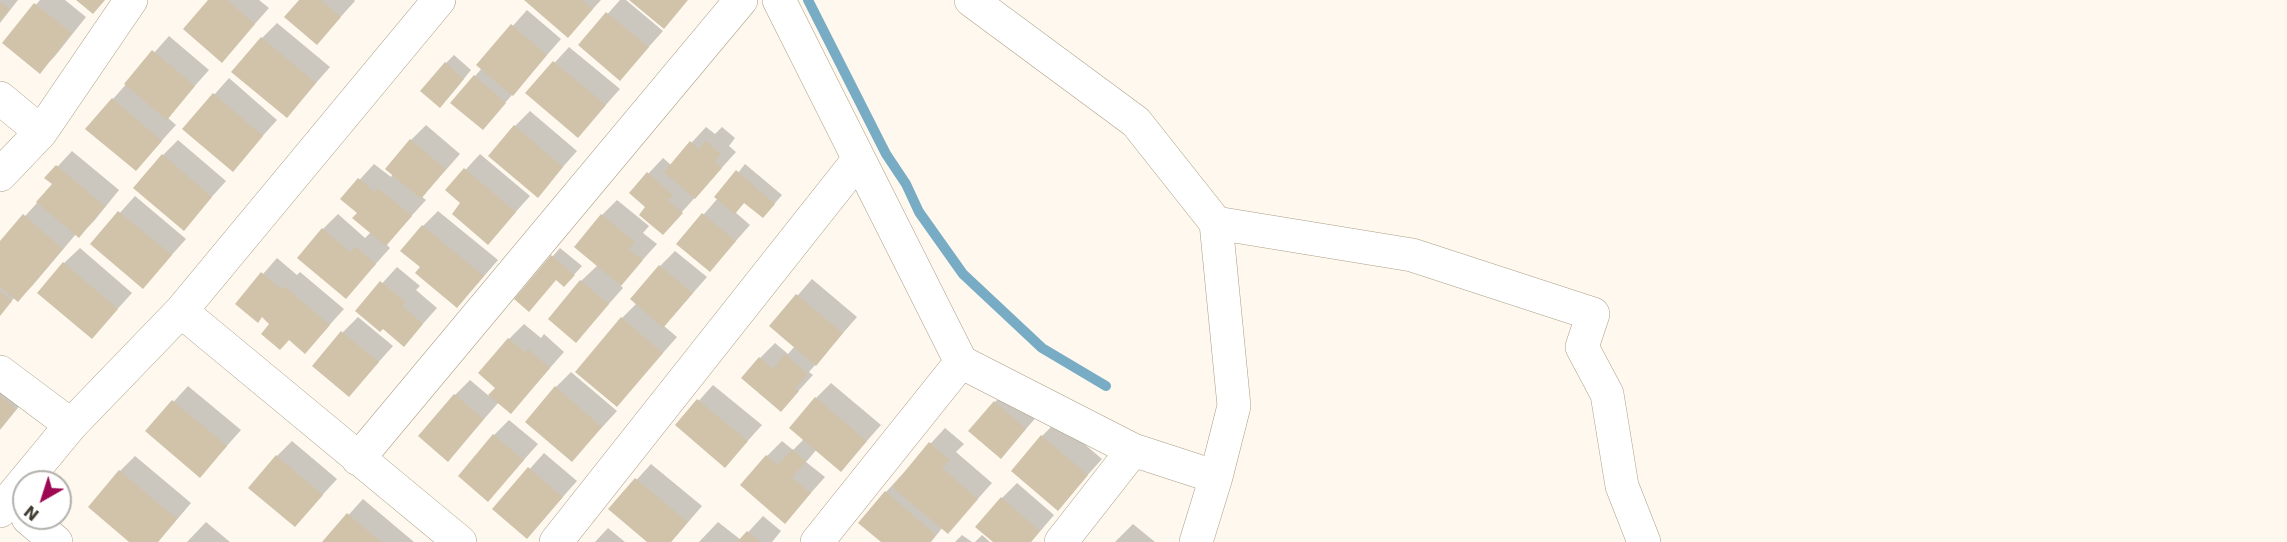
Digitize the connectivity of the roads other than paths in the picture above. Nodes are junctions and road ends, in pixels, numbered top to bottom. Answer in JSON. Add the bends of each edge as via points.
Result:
{"nodes":[{"id":1,"x":131,"y":0,"type":"edge"},
{"id":2,"x":439,"y":0,"type":"edge"},
{"id":3,"x":741,"y":0,"type":"edge"},
{"id":4,"x":779,"y":0,"type":"edge"},
{"id":5,"x":971,"y":0,"type":"edge"},
{"id":6,"x":0,"y":98,"type":"edge"},
{"id":7,"x":40,"y":132,"type":"junction"},
{"id":8,"x":859,"y":159,"type":"junction"},
{"id":9,"x":0,"y":175,"type":"edge"},
{"id":10,"x":1216,"y":223,"type":"junction"},
{"id":11,"x":181,"y":312,"type":"junction"},
{"id":12,"x":961,"y":362,"type":"junction"},
{"id":13,"x":0,"y":372,"type":"edge"},
{"id":14,"x":71,"y":425,"type":"junction"},
{"id":15,"x":1133,"y":450,"type":"junction"},
{"id":16,"x":358,"y":459,"type":"junction"},
{"id":17,"x":42,"y":470,"type":"edge"},
{"id":18,"x":1216,"y":477,"type":"junction"},
{"id":19,"x":40,"y":530,"type":"edge"},
{"id":20,"x":56,"y":542,"type":"edge"},
{"id":21,"x":460,"y":542,"type":"edge"},
{"id":22,"x":556,"y":542,"type":"edge"},
{"id":23,"x":817,"y":542,"type":"edge"},
{"id":24,"x":1060,"y":542,"type":"edge"},
{"id":25,"x":1196,"y":542,"type":"edge"},
{"id":26,"x":1644,"y":542,"type":"edge"}],
"edges":[{"from":1,"to":7,"type":"street"},
{"from":2,"to":11,"type":"street"},
{"from":3,"to":16,"type":"street"},
{"from":4,"to":8,"type":"street"},
{"from":5,"to":10,"type":"street","via":[[1136,122]]},
{"from":6,"to":7,"type":"street"},
{"from":7,"to":9,"type":"street"},
{"from":8,"to":12,"type":"street"},
{"from":8,"to":22,"type":"street"},
{"from":10,"to":18,"type":"street","via":[[1234,406]]},
{"from":10,"to":26,"type":"street","via":[[1412,255],[1593,314],[1582,347],[1607,394],[1622,486]]},
{"from":11,"to":14,"type":"street"},
{"from":11,"to":16,"type":"street"},
{"from":12,"to":15,"type":"street"},
{"from":12,"to":23,"type":"street"},
{"from":13,"to":14,"type":"street"},
{"from":14,"to":17,"type":"street"},
{"from":15,"to":18,"type":"street"},
{"from":15,"to":24,"type":"street"},
{"from":16,"to":21,"type":"street"},
{"from":18,"to":25,"type":"street"},
{"from":19,"to":20,"type":"street"}]}
